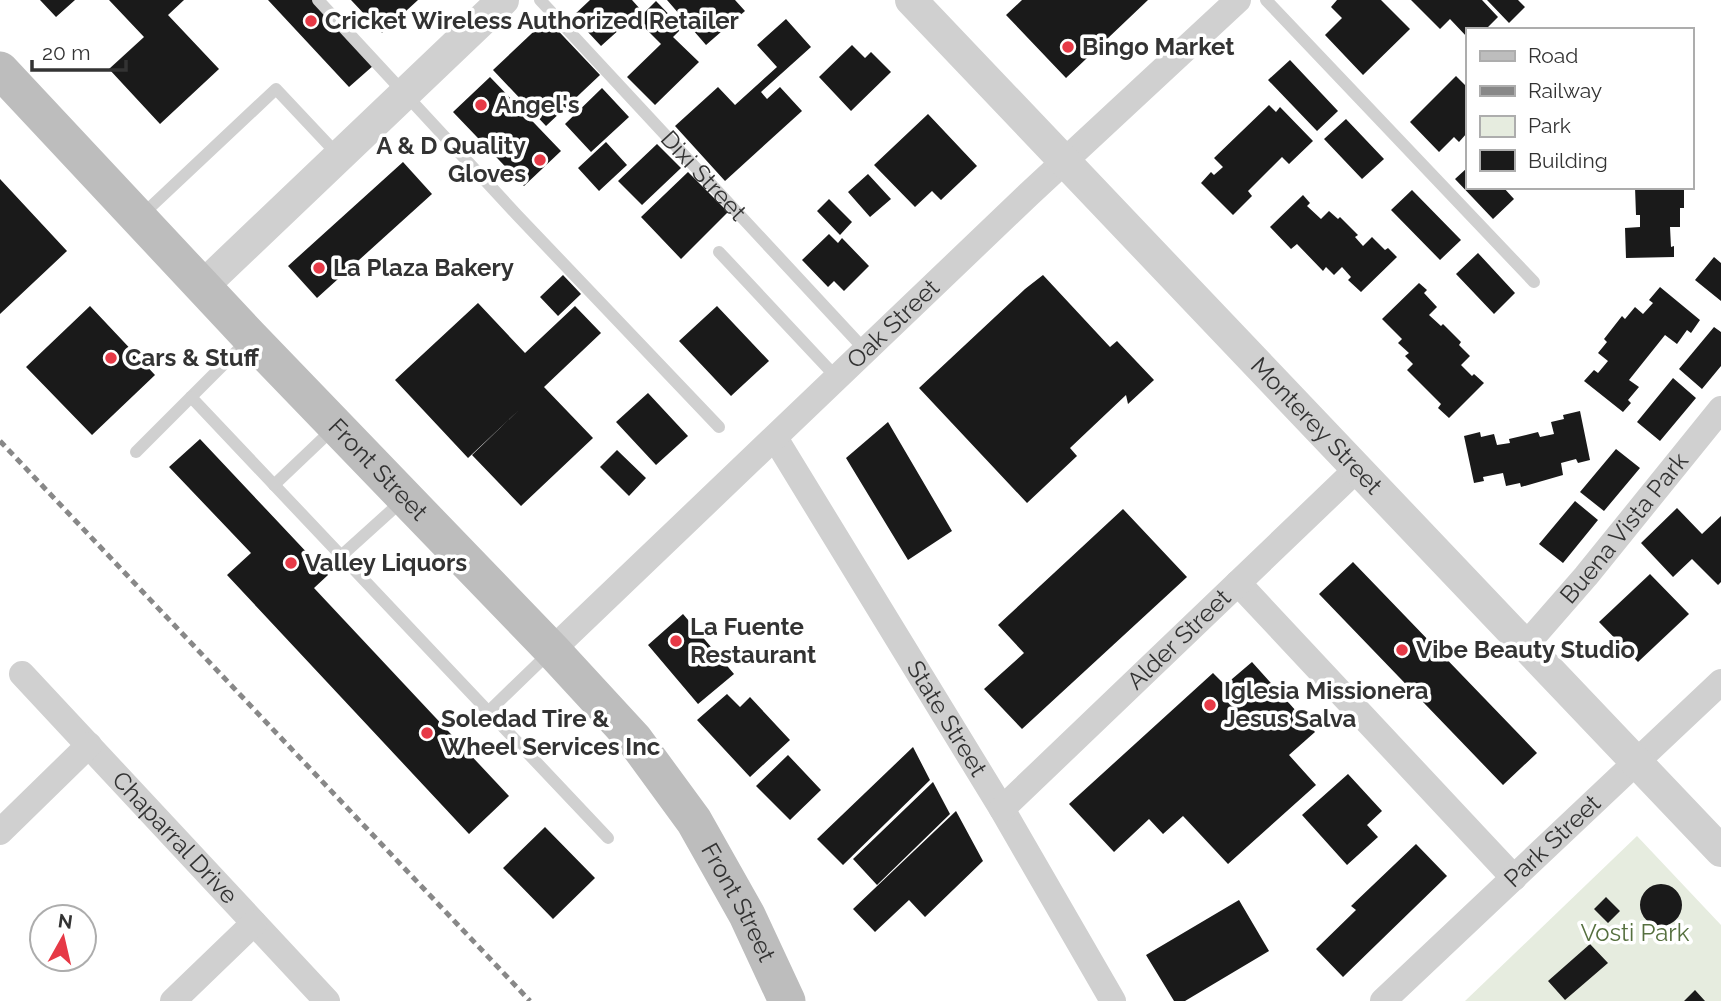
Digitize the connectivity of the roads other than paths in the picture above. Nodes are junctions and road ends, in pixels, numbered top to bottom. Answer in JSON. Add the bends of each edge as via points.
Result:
{"nodes":[{"id":1,"x":318,"y":0,"type":"edge"},
{"id":2,"x":503,"y":0,"type":"edge"},
{"id":3,"x":540,"y":0,"type":"edge"},
{"id":4,"x":911,"y":0,"type":"edge"},
{"id":5,"x":1238,"y":0,"type":"edge"},
{"id":6,"x":1266,"y":0,"type":"edge"},
{"id":7,"x":0,"y":70,"type":"edge"},
{"id":8,"x":407,"y":93,"type":"junction"},
{"id":9,"x":339,"y":156,"type":"junction"},
{"id":10,"x":1063,"y":161,"type":"junction"},
{"id":11,"x":139,"y":218,"type":"junction"},
{"id":12,"x":719,"y":252,"type":"dead end"},
{"id":13,"x":1534,"y":282,"type":"dead end"},
{"id":14,"x":203,"y":286,"type":"junction"},
{"id":15,"x":250,"y":337,"type":"junction"},
{"id":16,"x":865,"y":350,"type":"junction"},
{"id":17,"x":837,"y":378,"type":"junction"},
{"id":18,"x":191,"y":397,"type":"junction"},
{"id":19,"x":1721,"y":408,"type":"edge"},
{"id":20,"x":337,"y":426,"type":"junction"},
{"id":21,"x":719,"y":427,"type":"dead end"},
{"id":22,"x":775,"y":438,"type":"junction"},
{"id":23,"x":136,"y":452,"type":"dead end"},
{"id":24,"x":1357,"y":468,"type":"junction"},
{"id":25,"x":274,"y":485,"type":"junction"},
{"id":26,"x":405,"y":497,"type":"junction"},
{"id":27,"x":341,"y":556,"type":"junction"},
{"id":28,"x":1238,"y":583,"type":"junction"},
{"id":29,"x":1525,"y":646,"type":"junction"},
{"id":30,"x":552,"y":650,"type":"junction"},
{"id":31,"x":22,"y":674,"type":"dead end"},
{"id":32,"x":1721,"y":682,"type":"edge"},
{"id":33,"x":488,"y":712,"type":"junction"},
{"id":34,"x":89,"y":746,"type":"junction"},
{"id":35,"x":1636,"y":761,"type":"junction"},
{"id":36,"x":1002,"y":809,"type":"junction"},
{"id":37,"x":0,"y":832,"type":"edge"},
{"id":38,"x":608,"y":838,"type":"dead end"},
{"id":39,"x":1721,"y":851,"type":"edge"},
{"id":40,"x":1514,"y":878,"type":"junction"},
{"id":41,"x":254,"y":923,"type":"junction"},
{"id":42,"x":173,"y":1001,"type":"edge"},
{"id":43,"x":327,"y":1001,"type":"edge"},
{"id":44,"x":787,"y":1001,"type":"edge"},
{"id":45,"x":1113,"y":1001,"type":"edge"},
{"id":46,"x":1383,"y":1001,"type":"edge"}],
"edges":[{"from":1,"to":8,"type":"lane"},
{"from":2,"to":8,"type":"street"},
{"from":3,"to":16,"type":"lane","name":"Dixi Street"},
{"from":4,"to":10,"type":"street","name":"Monterey Street"},
{"from":5,"to":10,"type":"street","name":"Oak Street"},
{"from":6,"to":13,"type":"lane"},
{"from":7,"to":11,"type":"main road","name":"Front Street"},
{"from":8,"to":9,"type":"street"},
{"from":8,"to":21,"type":"lane"},
{"from":9,"to":11,"type":"lane","via":[[276,89]]},
{"from":9,"to":14,"type":"street"},
{"from":10,"to":16,"type":"street","name":"Oak Street"},
{"from":10,"to":24,"type":"street","name":"Monterey Street"},
{"from":11,"to":14,"type":"main road","name":"Front Street"},
{"from":12,"to":17,"type":"lane"},
{"from":14,"to":15,"type":"main road","name":"Front Street"},
{"from":15,"to":18,"type":"lane"},
{"from":15,"to":20,"type":"main road","name":"Front Street"},
{"from":16,"to":17,"type":"street","name":"Oak Street"},
{"from":17,"to":22,"type":"street","name":"Oak Street"},
{"from":18,"to":23,"type":"lane"},
{"from":18,"to":25,"type":"lane"},
{"from":19,"to":29,"type":"street","name":"Buena Vista Park"},
{"from":20,"to":25,"type":"lane"},
{"from":20,"to":26,"type":"main road","name":"Front Street"},
{"from":22,"to":30,"type":"street","name":"Oak Street"},
{"from":22,"to":36,"type":"street","name":"State Street"},
{"from":24,"to":28,"type":"street","name":"Alder Street"},
{"from":24,"to":29,"type":"street","name":"Monterey Street"},
{"from":25,"to":27,"type":"lane"},
{"from":26,"to":27,"type":"lane"},
{"from":26,"to":30,"type":"main road","name":"Front Street"},
{"from":27,"to":33,"type":"lane"},
{"from":28,"to":36,"type":"street","name":"Alder Street"},
{"from":28,"to":40,"type":"street"},
{"from":29,"to":35,"type":"street","name":"Monterey Street"},
{"from":30,"to":33,"type":"lane"},
{"from":30,"to":44,"type":"main road","name":"Front Street","via":[[635,739],[694,821],[747,915]]},
{"from":31,"to":34,"type":"street","name":"Chaparral Drive"},
{"from":32,"to":35,"type":"street","name":"Park Street"},
{"from":33,"to":38,"type":"lane"},
{"from":34,"to":37,"type":"street"},
{"from":34,"to":41,"type":"street","name":"Chaparral Drive"},
{"from":35,"to":39,"type":"street","name":"Monterey Street"},
{"from":35,"to":40,"type":"street","name":"Park Street"},
{"from":36,"to":45,"type":"street","name":"State Street"},
{"from":40,"to":46,"type":"street","name":"Park Street"},
{"from":41,"to":42,"type":"street"},
{"from":41,"to":43,"type":"street","name":"Chaparral Drive"}]}
